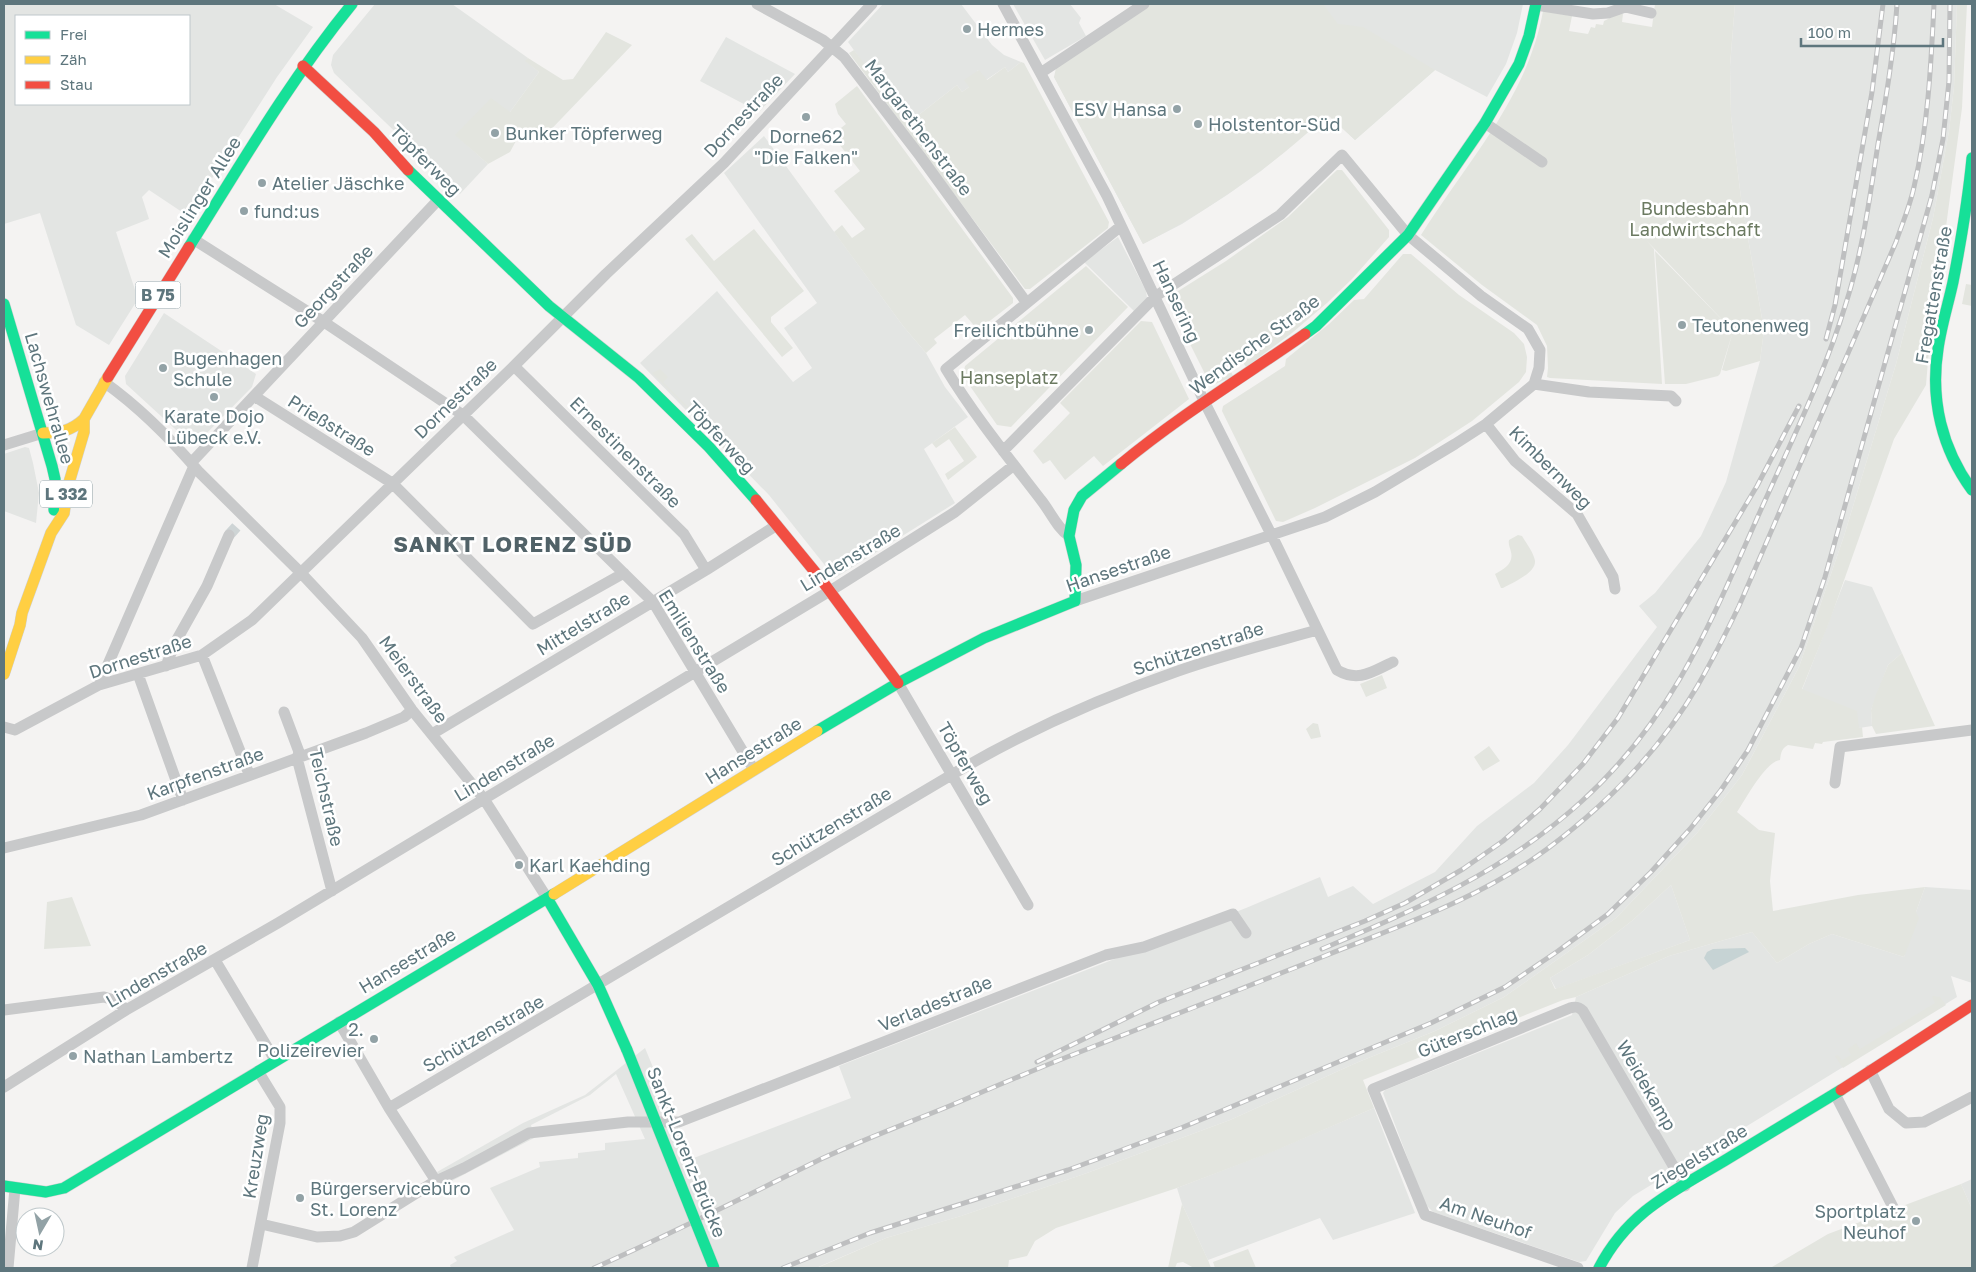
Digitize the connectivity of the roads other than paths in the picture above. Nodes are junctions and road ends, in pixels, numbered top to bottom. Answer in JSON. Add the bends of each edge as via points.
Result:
{"nodes":[{"id":1,"x":352,"y":4,"type":"edge"},
{"id":2,"x":757,"y":4,"type":"edge"},
{"id":3,"x":872,"y":4,"type":"edge"},
{"id":4,"x":1003,"y":4,"type":"edge"},
{"id":5,"x":1144,"y":4,"type":"edge"},
{"id":6,"x":1536,"y":4,"type":"edge"},
{"id":7,"x":1651,"y":13,"type":"dead end"},
{"id":8,"x":832,"y":46,"type":"junction"},
{"id":9,"x":303,"y":66,"type":"junction"},
{"id":10,"x":1042,"y":72,"type":"junction"},
{"id":11,"x":1485,"y":123,"type":"junction"},
{"id":12,"x":1972,"y":158,"type":"edge"},
{"id":13,"x":1542,"y":162,"type":"dead end"},
{"id":14,"x":1972,"y":171,"type":"edge"},
{"id":15,"x":439,"y":199,"type":"junction"},
{"id":16,"x":1121,"y":226,"type":"junction"},
{"id":17,"x":1408,"y":235,"type":"junction"},
{"id":18,"x":193,"y":239,"type":"junction"},
{"id":19,"x":1156,"y":296,"type":"junction"},
{"id":20,"x":1026,"y":302,"type":"junction"},
{"id":21,"x":4,"y":304,"type":"edge"},
{"id":22,"x":563,"y":317,"type":"junction"},
{"id":23,"x":324,"y":322,"type":"junction"},
{"id":24,"x":514,"y":366,"type":"junction"},
{"id":25,"x":104,"y":382,"type":"junction"},
{"id":26,"x":1534,"y":384,"type":"junction"},
{"id":27,"x":254,"y":396,"type":"junction"},
{"id":28,"x":1204,"y":401,"type":"junction"},
{"id":29,"x":1676,"y":401,"type":"dead end"},
{"id":30,"x":463,"y":415,"type":"junction"},
{"id":31,"x":84,"y":419,"type":"junction"},
{"id":32,"x":1486,"y":424,"type":"junction"},
{"id":33,"x":43,"y":433,"type":"junction"},
{"id":34,"x":4,"y":445,"type":"edge"},
{"id":35,"x":1003,"y":451,"type":"junction"},
{"id":36,"x":193,"y":464,"type":"junction"},
{"id":37,"x":1014,"y":465,"type":"junction"},
{"id":38,"x":392,"y":483,"type":"junction"},
{"id":39,"x":1972,"y":490,"type":"edge"},
{"id":40,"x":1074,"y":510,"type":"junction"},
{"id":41,"x":1052,"y":514,"type":"junction"},
{"id":42,"x":777,"y":525,"type":"junction"},
{"id":43,"x":51,"y":532,"type":"junction"},
{"id":44,"x":229,"y":535,"type":"tunnel mouth"},
{"id":45,"x":1272,"y":535,"type":"junction"},
{"id":46,"x":1069,"y":536,"type":"junction"},
{"id":47,"x":706,"y":570,"type":"junction"},
{"id":48,"x":624,"y":573,"type":"junction"},
{"id":49,"x":300,"y":574,"type":"junction"},
{"id":50,"x":1615,"y":589,"type":"dead end"},
{"id":51,"x":830,"y":590,"type":"junction"},
{"id":52,"x":1075,"y":601,"type":"junction"},
{"id":53,"x":653,"y":602,"type":"junction"},
{"id":54,"x":22,"y":612,"type":"junction"},
{"id":55,"x":1317,"y":630,"type":"junction"},
{"id":56,"x":4,"y":649,"type":"edge"},
{"id":57,"x":202,"y":655,"type":"junction"},
{"id":58,"x":1393,"y":662,"type":"dead end"},
{"id":59,"x":166,"y":666,"type":"junction"},
{"id":60,"x":694,"y":672,"type":"junction"},
{"id":61,"x":4,"y":674,"type":"edge"},
{"id":62,"x":138,"y":674,"type":"junction"},
{"id":63,"x":898,"y":683,"type":"junction"},
{"id":64,"x":99,"y":685,"type":"junction"},
{"id":65,"x":412,"y":710,"type":"junction"},
{"id":66,"x":284,"y":712,"type":"dead end"},
{"id":67,"x":4,"y":727,"type":"edge"},
{"id":68,"x":1972,"y":730,"type":"edge"},
{"id":69,"x":432,"y":734,"type":"junction"},
{"id":70,"x":297,"y":758,"type":"junction"},
{"id":71,"x":754,"y":770,"type":"junction"},
{"id":72,"x":249,"y":774,"type":"junction"},
{"id":73,"x":952,"y":774,"type":"junction"},
{"id":74,"x":1834,"y":784,"type":"dead end"},
{"id":75,"x":484,"y":799,"type":"junction"},
{"id":76,"x":183,"y":800,"type":"junction"},
{"id":77,"x":4,"y":848,"type":"edge"},
{"id":78,"x":332,"y":891,"type":"junction"},
{"id":79,"x":547,"y":898,"type":"junction"},
{"id":80,"x":1028,"y":905,"type":"dead end"},
{"id":81,"x":1246,"y":933,"type":"dead end"},
{"id":82,"x":215,"y":960,"type":"junction"},
{"id":83,"x":598,"y":985,"type":"junction"},
{"id":84,"x":1972,"y":1005,"type":"edge"},
{"id":85,"x":1574,"y":1006,"type":"joint"},
{"id":86,"x":4,"y":1010,"type":"edge"},
{"id":87,"x":126,"y":1010,"type":"junction"},
{"id":88,"x":339,"y":1022,"type":"junction"},
{"id":89,"x":627,"y":1050,"type":"joint"},
{"id":90,"x":275,"y":1060,"type":"junction"},
{"id":91,"x":1870,"y":1070,"type":"junction"},
{"id":92,"x":258,"y":1071,"type":"junction"},
{"id":93,"x":4,"y":1087,"type":"edge"},
{"id":94,"x":1373,"y":1089,"type":"joint"},
{"id":95,"x":1835,"y":1094,"type":"junction"},
{"id":96,"x":1972,"y":1097,"type":"edge"},
{"id":97,"x":389,"y":1108,"type":"junction"},
{"id":98,"x":436,"y":1181,"type":"junction"},
{"id":99,"x":1684,"y":1186,"type":"junction"},
{"id":100,"x":10,"y":1187,"type":"edge"},
{"id":101,"x":1895,"y":1211,"type":"dead end"},
{"id":102,"x":261,"y":1224,"type":"junction"},
{"id":103,"x":8,"y":1268,"type":"edge"},
{"id":104,"x":252,"y":1268,"type":"edge"},
{"id":105,"x":714,"y":1268,"type":"edge"},
{"id":106,"x":1578,"y":1268,"type":"edge"},
{"id":107,"x":1599,"y":1268,"type":"edge"}],
"edges":[{"from":1,"to":9,"type":"main road","name":"Moislinger Allee","number":"B 75"},
{"from":2,"to":8,"type":"street","name":"Margarethenstraße"},
{"from":3,"to":8,"type":"street","name":"Dornestraße"},
{"from":4,"to":10,"type":"street","name":"Hansering"},
{"from":5,"to":10,"type":"street"},
{"from":6,"to":7,"type":"street","via":[[1593,14],[1625,8]]},
{"from":6,"to":11,"type":"main road","name":"Wendische Straße","via":[[1518,64]]},
{"from":8,"to":20,"type":"street","name":"Margarethenstraße","via":[[844,56]]},
{"from":8,"to":22,"type":"street","name":"Dornestraße","via":[[724,163]]},
{"from":9,"to":15,"type":"main road","name":"Töpferweg"},
{"from":9,"to":18,"type":"main road","name":"Moislinger Allee","number":"B 75"},
{"from":10,"to":16,"type":"street","name":"Hansering"},
{"from":11,"to":13,"type":"street"},
{"from":11,"to":17,"type":"main road","name":"Wendische Straße"},
{"from":12,"to":14,"type":"main road","name":"Fregattenstraße"},
{"from":14,"to":39,"type":"main road","name":"Fregattenstraße","via":[[1938,350],[1936,388],[1949,449]]},
{"from":15,"to":22,"type":"main road","name":"Töpferweg"},
{"from":15,"to":23,"type":"street","name":"Georgstraße"},
{"from":16,"to":19,"type":"street","name":"Hansering"},
{"from":16,"to":20,"type":"street"},
{"from":17,"to":19,"type":"street","via":[[1342,155],[1280,215]]},
{"from":17,"to":26,"type":"street","via":[[1481,296],[1528,328],[1540,350]]},
{"from":17,"to":28,"type":"main road","name":"Wendische Straße","via":[[1316,326]]},
{"from":18,"to":23,"type":"street","name":"Emilienstraße"},
{"from":18,"to":25,"type":"main road","name":"Moislinger Allee","number":"B 75"},
{"from":19,"to":28,"type":"street","name":"Hansering"},
{"from":19,"to":35,"type":"street"},
{"from":20,"to":35,"type":"street","via":[[946,369]]},
{"from":21,"to":33,"type":"main road","name":"Lachswehrallee"},
{"from":22,"to":24,"type":"street","name":"Dornestraße"},
{"from":22,"to":42,"type":"main road","name":"Töpferweg","via":[[660,398],[709,447]]},
{"from":23,"to":27,"type":"street","name":"Georgstraße"},
{"from":23,"to":30,"type":"street","name":"Emilienstraße"},
{"from":24,"to":30,"type":"street","name":"Dornestraße"},
{"from":24,"to":47,"type":"street","name":"Ernestinenstraße","via":[[684,534]]},
{"from":25,"to":31,"type":"main road","name":"Moislinger Allee","number":"B 75"},
{"from":25,"to":36,"type":"street","name":"Meierstraße"},
{"from":26,"to":29,"type":"street","via":[[1589,392],[1671,396]]},
{"from":26,"to":32,"type":"street","name":"Hansestraße"},
{"from":27,"to":36,"type":"street","name":"Georgstraße"},
{"from":27,"to":38,"type":"street","name":"Prießstraße"},
{"from":28,"to":40,"type":"main road","name":"Wendische Straße","via":[[1101,480],[1082,496]]},
{"from":28,"to":45,"type":"street","name":"Hansering"},
{"from":30,"to":38,"type":"street","name":"Dornestraße"},
{"from":30,"to":48,"type":"street","name":"Emilienstraße"},
{"from":31,"to":33,"type":"main road","number":"B 75","via":[[70,431]]},
{"from":31,"to":43,"type":"main road","name":"Moislinger Allee","number":"L 332","via":[[84,432],[68,486],[64,513]]},
{"from":32,"to":45,"type":"street","name":"Hansestraße","via":[[1375,492],[1325,516]]},
{"from":32,"to":50,"type":"street","name":"Kimbernweg","via":[[1515,461],[1577,514],[1608,568]]},
{"from":33,"to":34,"type":"street"},
{"from":33,"to":43,"type":"main road","name":"Lachswehrallee","number":"L 332","via":[[55,479]]},
{"from":35,"to":37,"type":"street"},
{"from":36,"to":49,"type":"street","name":"Meierstraße","via":[[241,521]]},
{"from":36,"to":64,"type":"street","name":"Georgstraße"},
{"from":37,"to":41,"type":"street"},
{"from":37,"to":51,"type":"street","name":"Lindenstraße","via":[[955,512]]},
{"from":38,"to":48,"type":"street","name":"Prießstraße","via":[[533,624]]},
{"from":38,"to":49,"type":"street","name":"Dornestraße"},
{"from":40,"to":41,"type":"street"},
{"from":40,"to":46,"type":"main road","name":"Wendische Straße"},
{"from":41,"to":46,"type":"street"},
{"from":42,"to":47,"type":"street","name":"Mittelstraße"},
{"from":42,"to":51,"type":"main road","name":"Töpferweg"},
{"from":43,"to":54,"type":"main road","name":"Moislinger Allee","number":"L 332"},
{"from":44,"to":59,"type":"street"},
{"from":45,"to":52,"type":"street","name":"Hansestraße"},
{"from":45,"to":55,"type":"street","name":"Hansering"},
{"from":46,"to":52,"type":"main road","name":"Wendische Straße","via":[[1076,565]]},
{"from":47,"to":53,"type":"street","name":"Mittelstraße"},
{"from":48,"to":53,"type":"street","name":"Emilienstraße"},
{"from":49,"to":57,"type":"street","name":"Dornestraße","via":[[252,620]]},
{"from":49,"to":65,"type":"street","name":"Meierstraße","via":[[362,638]]},
{"from":51,"to":60,"type":"street","name":"Lindenstraße"},
{"from":51,"to":63,"type":"main road","name":"Töpferweg"},
{"from":52,"to":63,"type":"main road","name":"Hansestraße","via":[[984,638]]},
{"from":53,"to":60,"type":"street","name":"Emilienstraße"},
{"from":53,"to":69,"type":"street","name":"Mittelstraße"},
{"from":54,"to":56,"type":"main road","name":"Moislinger Allee","number":"L 332","via":[[11,623]]},
{"from":54,"to":61,"type":"main road","name":"Moislinger Allee","number":"L 332"},
{"from":55,"to":58,"type":"street","name":"Hansering","via":[[1341,672],[1362,676]]},
{"from":55,"to":73,"type":"street","name":"Schützenstraße","via":[[1230,654],[1121,692],[1046,724]]},
{"from":57,"to":59,"type":"street","name":"Dornestraße"},
{"from":57,"to":72,"type":"street"},
{"from":59,"to":62,"type":"street","name":"Dornestraße"},
{"from":60,"to":71,"type":"street","name":"Emilienstraße"},
{"from":60,"to":75,"type":"street","name":"Lindenstraße"},
{"from":62,"to":64,"type":"street","name":"Dornestraße"},
{"from":62,"to":76,"type":"street"},
{"from":63,"to":71,"type":"main road","name":"Hansestraße"},
{"from":63,"to":73,"type":"street","name":"Töpferweg"},
{"from":64,"to":67,"type":"street","name":"Dornestraße","via":[[15,730]]},
{"from":65,"to":69,"type":"street","name":"Meierstraße"},
{"from":65,"to":70,"type":"street","name":"Karpfenstraße","via":[[366,733]]},
{"from":66,"to":70,"type":"street","name":"Teichstraße","via":[[299,752]]},
{"from":68,"to":74,"type":"street","via":[[1840,747]]},
{"from":69,"to":75,"type":"street","name":"Meierstraße"},
{"from":70,"to":72,"type":"street","name":"Karpfenstraße"},
{"from":70,"to":78,"type":"street","name":"Teichstraße"},
{"from":71,"to":79,"type":"main road","name":"Hansestraße"},
{"from":72,"to":76,"type":"street","name":"Karpfenstraße"},
{"from":73,"to":80,"type":"street","name":"Töpferweg"},
{"from":73,"to":83,"type":"street","name":"Schützenstraße"},
{"from":75,"to":78,"type":"street","name":"Lindenstraße"},
{"from":75,"to":79,"type":"street","name":"Meierstraße"},
{"from":76,"to":77,"type":"street","name":"Karpfenstraße","via":[[140,815]]},
{"from":78,"to":82,"type":"street","name":"Lindenstraße"},
{"from":79,"to":83,"type":"main road","name":"Meierstraße"},
{"from":79,"to":88,"type":"main road","name":"Hansestraße"},
{"from":81,"to":98,"type":"street","name":"Verladestraße","via":[[1233,914],[1144,947],[1106,955],[678,1122],[628,1122],[529,1132]]},
{"from":82,"to":87,"type":"street","name":"Lindenstraße"},
{"from":82,"to":90,"type":"street"},
{"from":83,"to":89,"type":"main road","name":"Meierstraße"},
{"from":83,"to":97,"type":"street","name":"Schützenstraße"},
{"from":84,"to":91,"type":"main road","name":"Ziegelstraße"},
{"from":85,"to":94,"type":"street","name":"Güterschlag"},
{"from":85,"to":99,"type":"street","name":"Weidekamp","via":[[1583,1011]]},
{"from":86,"to":87,"type":"street","via":[[104,997],[117,1001]]},
{"from":87,"to":93,"type":"street","name":"Lindenstraße"},
{"from":88,"to":90,"type":"main road","name":"Hansestraße"},
{"from":88,"to":97,"type":"street"},
{"from":89,"to":105,"type":"main road","name":"Sankt-Lorenz-Brücke","bridge":true},
{"from":90,"to":92,"type":"main road","name":"Hansestraße"},
{"from":91,"to":95,"type":"main road","name":"Ziegelstraße"},
{"from":91,"to":96,"type":"street","via":[[1889,1109],[1906,1124],[1924,1122]]},
{"from":92,"to":100,"type":"main road","name":"Hansestraße","via":[[64,1188],[46,1192]]},
{"from":92,"to":102,"type":"street","name":"Kreuzweg","via":[[281,1114]]},
{"from":94,"to":106,"type":"street","name":"Am Neuhof","via":[[1425,1215]]},
{"from":95,"to":99,"type":"main road","name":"Ziegelstraße"},
{"from":95,"to":101,"type":"street"},
{"from":97,"to":98,"type":"street"},
{"from":98,"to":102,"type":"street","via":[[362,1227],[340,1236],[317,1237]]},
{"from":99,"to":107,"type":"main road","name":"Ziegelstraße","via":[[1654,1203],[1630,1223],[1609,1248]]},
{"from":100,"to":103,"type":"street"},
{"from":102,"to":104,"type":"street","name":"Kreuzweg"}]}
